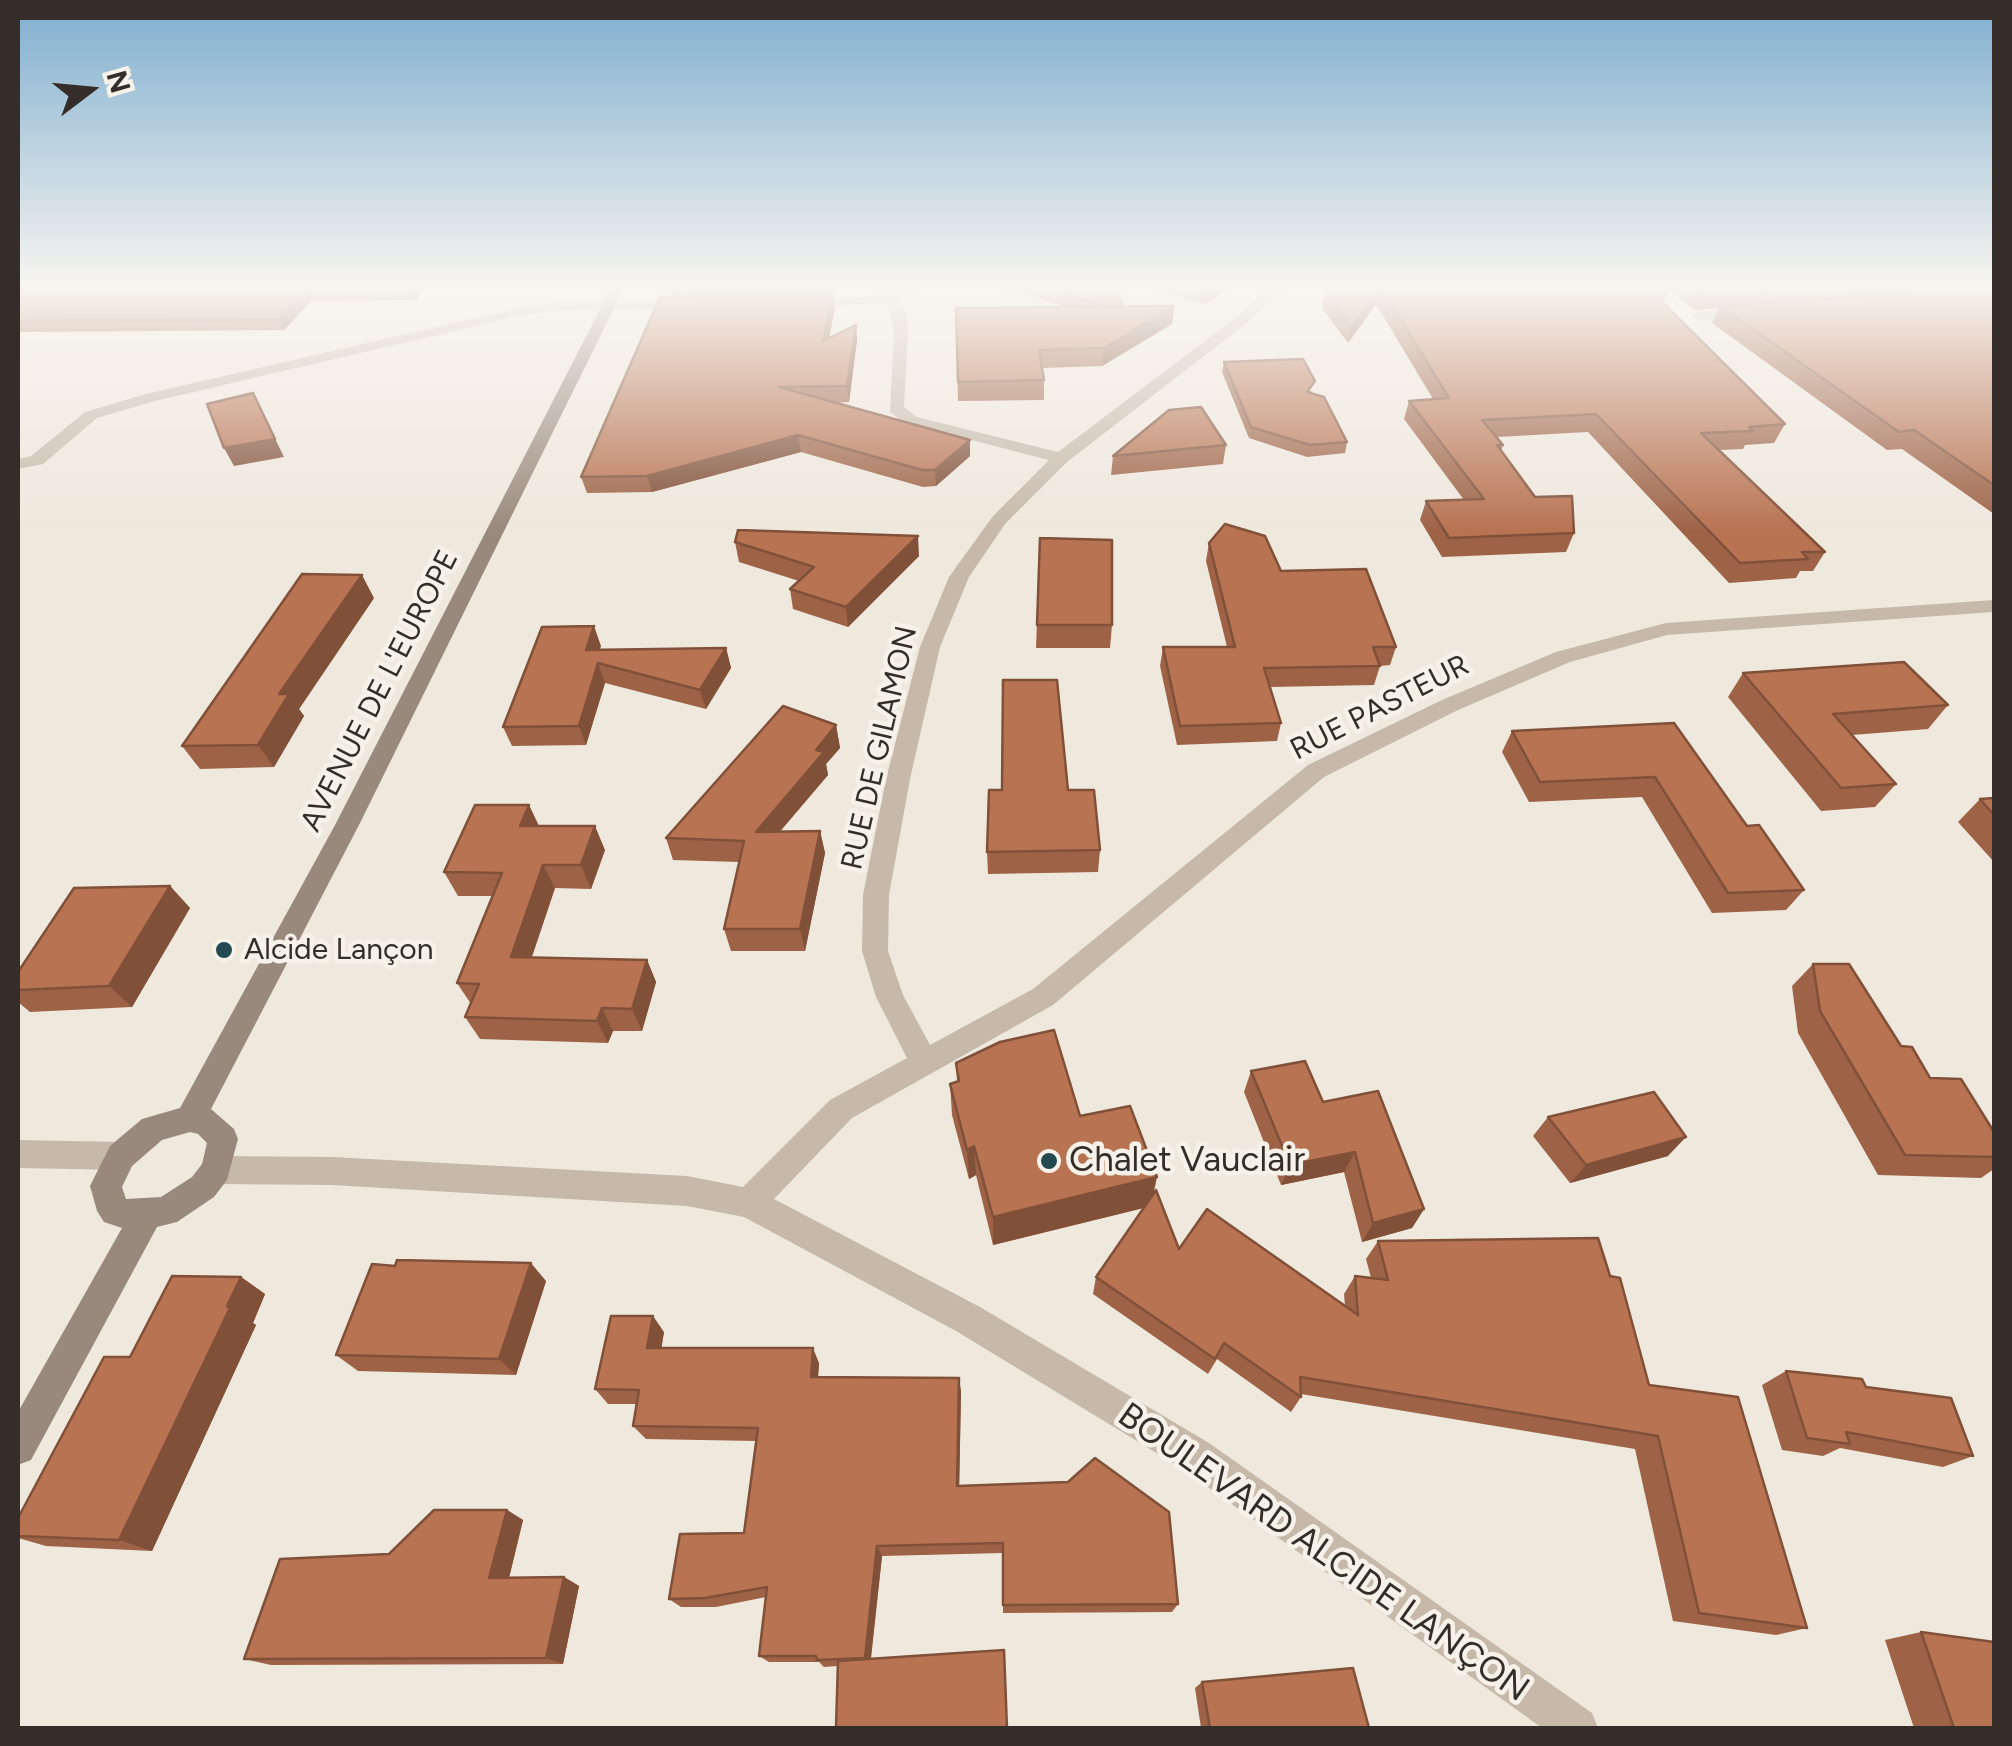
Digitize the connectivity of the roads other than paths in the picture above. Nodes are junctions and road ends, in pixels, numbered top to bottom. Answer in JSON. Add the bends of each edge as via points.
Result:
{"nodes":[{"id":1,"x":277,"y":367,"type":"edge"},
{"id":2,"x":578,"y":367,"type":"edge"},
{"id":3,"x":899,"y":367,"type":"edge"},
{"id":4,"x":1180,"y":367,"type":"edge"},
{"id":5,"x":1061,"y":458,"type":"junction"},
{"id":6,"x":18,"y":464,"type":"edge"},
{"id":7,"x":1994,"y":606,"type":"edge"},
{"id":8,"x":924,"y":1060,"type":"junction"},
{"id":9,"x":190,"y":1119,"type":"junction"},
{"id":10,"x":18,"y":1154,"type":"edge"},
{"id":11,"x":121,"y":1156,"type":"junction"},
{"id":12,"x":216,"y":1170,"type":"junction"},
{"id":13,"x":749,"y":1204,"type":"junction"},
{"id":14,"x":146,"y":1216,"type":"junction"},
{"id":15,"x":18,"y":1447,"type":"edge"},
{"id":16,"x":1576,"y":1728,"type":"edge"}],
"edges":[{"from":1,"to":6,"type":"street","via":[[91,415],[37,460]]},
{"from":2,"to":9,"type":"street","name":"AVENUE DE L'EUROPE"},
{"from":3,"to":5,"type":"street","via":[[896,409],[911,420]]},
{"from":4,"to":5,"type":"street","name":"RUE DE GILAMON"},
{"from":5,"to":8,"type":"street","name":"RUE DE GILAMON","via":[[999,520],[959,576],[930,647],[898,779],[876,895],[875,951],[890,997]]},
{"from":7,"to":8,"type":"street","name":"RUE PASTEUR","via":[[1666,629],[1563,657],[1316,770],[1043,997]]},
{"from":8,"to":13,"type":"street","name":"RUE PASTEUR","via":[[841,1108]]},
{"from":9,"to":11,"type":"street","via":[[153,1130]]},
{"from":9,"to":12,"type":"street","via":[[206,1121],[223,1139]]},
{"from":10,"to":11,"type":"street"},
{"from":11,"to":14,"type":"street","via":[[110,1171],[108,1200],[115,1211]]},
{"from":12,"to":13,"type":"street","name":"BOULEVARD ALCIDE LANÇON","via":[[687,1190]]},
{"from":12,"to":14,"type":"street","via":[[186,1200]]},
{"from":13,"to":16,"type":"street","name":"BOULEVARD ALCIDE LANÇON","via":[[968,1320],[1196,1456]]},
{"from":14,"to":15,"type":"street"}]}
